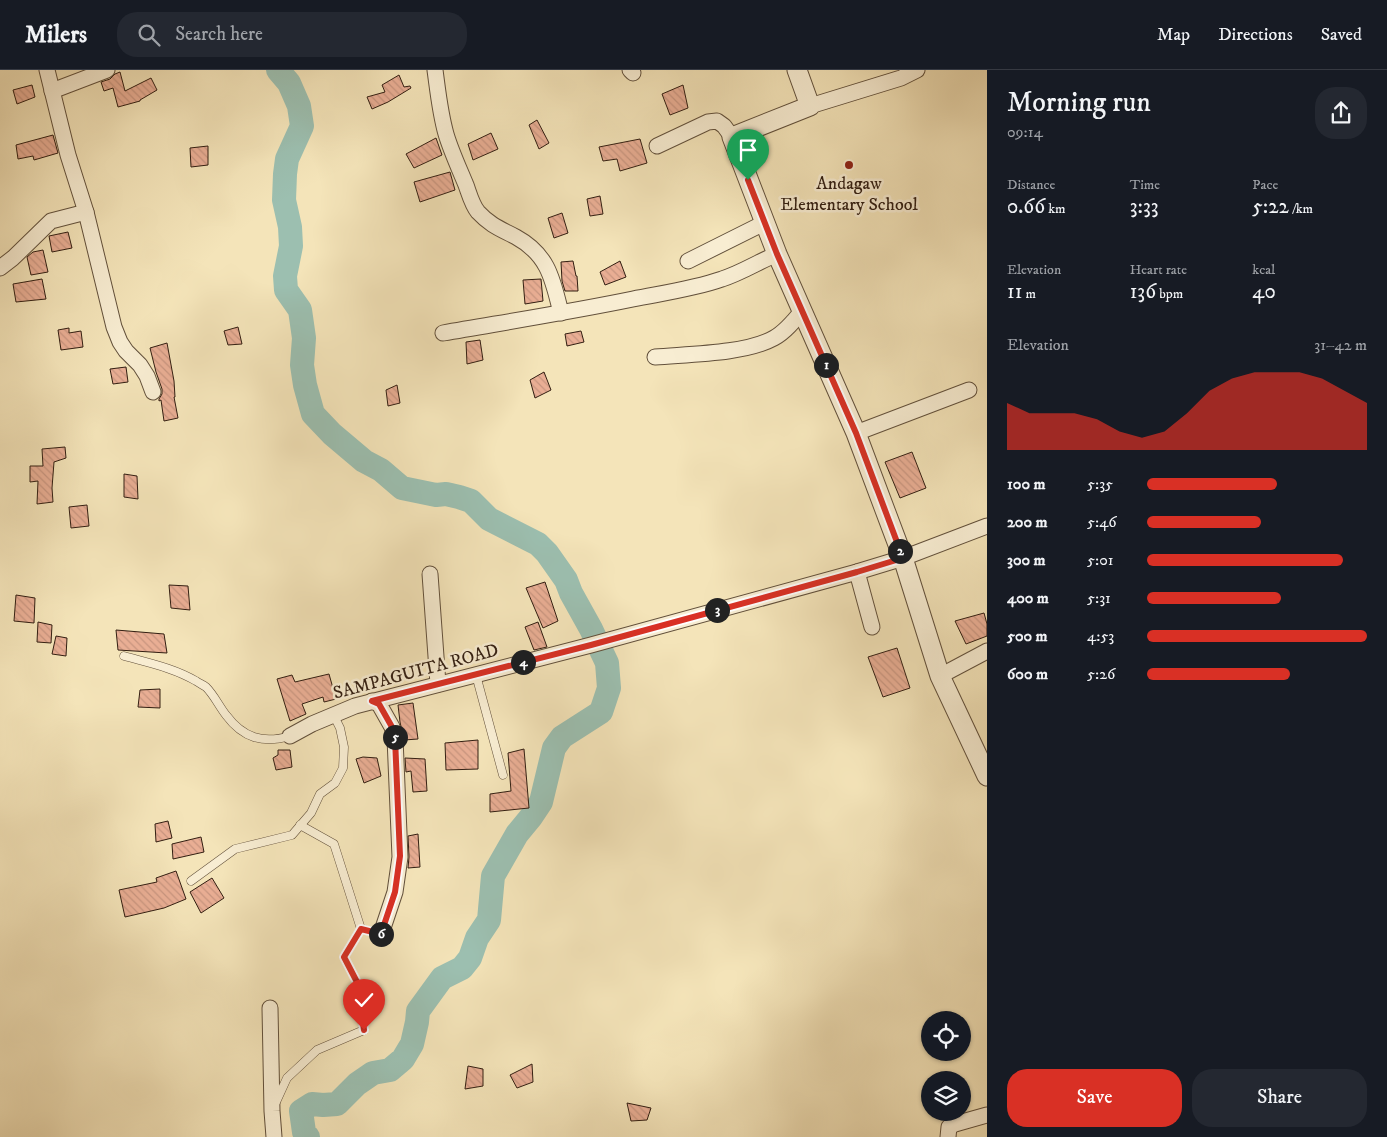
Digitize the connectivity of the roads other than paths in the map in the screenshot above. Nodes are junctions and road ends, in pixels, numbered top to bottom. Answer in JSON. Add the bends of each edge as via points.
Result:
{"nodes":[{"id":1,"x":47,"y":70,"type":"edge"},
{"id":2,"x":106,"y":70,"type":"edge"},
{"id":3,"x":435,"y":70,"type":"edge"},
{"id":4,"x":797,"y":70,"type":"edge"},
{"id":5,"x":917,"y":70,"type":"edge"},
{"id":6,"x":52,"y":91,"type":"junction"},
{"id":7,"x":810,"y":106,"type":"junction"},
{"id":8,"x":732,"y":138,"type":"junction"},
{"id":9,"x":657,"y":146,"type":"dead end"},
{"id":10,"x":86,"y":212,"type":"junction"},
{"id":11,"x":764,"y":223,"type":"junction"},
{"id":12,"x":777,"y":254,"type":"junction"},
{"id":13,"x":688,"y":260,"type":"dead end"},
{"id":14,"x":0,"y":268,"type":"edge"},
{"id":15,"x":802,"y":311,"type":"junction"},
{"id":16,"x":561,"y":314,"type":"junction"},
{"id":17,"x":442,"y":332,"type":"dead end"},
{"id":18,"x":655,"y":357,"type":"dead end"},
{"id":19,"x":969,"y":390,"type":"dead end"},
{"id":20,"x":153,"y":392,"type":"dead end"},
{"id":21,"x":856,"y":433,"type":"junction"},
{"id":22,"x":987,"y":526,"type":"edge"},
{"id":23,"x":903,"y":558,"type":"junction"},
{"id":24,"x":857,"y":572,"type":"junction"},
{"id":25,"x":430,"y":574,"type":"dead end"},
{"id":26,"x":872,"y":627,"type":"dead end"},
{"id":27,"x":987,"y":650,"type":"edge"},
{"id":28,"x":124,"y":656,"type":"dead end"},
{"id":29,"x":476,"y":675,"type":"junction"},
{"id":30,"x":940,"y":676,"type":"junction"},
{"id":31,"x":438,"y":684,"type":"junction"},
{"id":32,"x":372,"y":701,"type":"junction"},
{"id":33,"x":333,"y":714,"type":"junction"},
{"id":34,"x":290,"y":736,"type":"joint"},
{"id":35,"x":503,"y":775,"type":"dead end"},
{"id":36,"x":987,"y":776,"type":"edge"},
{"id":37,"x":300,"y":826,"type":"junction"},
{"id":38,"x":191,"y":881,"type":"dead end"},
{"id":39,"x":361,"y":929,"type":"junction"},
{"id":40,"x":381,"y":934,"type":"joint"},
{"id":41,"x":270,"y":1008,"type":"dead end"},
{"id":42,"x":272,"y":1111,"type":"junction"},
{"id":43,"x":987,"y":1115,"type":"edge"},
{"id":44,"x":274,"y":1137,"type":"edge"},
{"id":45,"x":948,"y":1137,"type":"edge"}],
"edges":[{"from":1,"to":6,"type":"street"},
{"from":2,"to":6,"type":"street"},
{"from":3,"to":16,"type":"street","via":[[446,136],[476,210],[488,223],[516,237],[544,261],[552,277]]},
{"from":4,"to":7,"type":"street"},
{"from":5,"to":7,"type":"street"},
{"from":6,"to":10,"type":"street"},
{"from":7,"to":8,"type":"street"},
{"from":8,"to":9,"type":"street","via":[[717,121],[708,122]]},
{"from":8,"to":11,"type":"street"},
{"from":10,"to":14,"type":"street","via":[[51,221]]},
{"from":10,"to":20,"type":"street","via":[[114,327],[126,351],[147,376]]},
{"from":11,"to":12,"type":"street"},
{"from":11,"to":13,"type":"street"},
{"from":12,"to":15,"type":"street"},
{"from":12,"to":16,"type":"street","via":[[740,272],[694,287]]},
{"from":15,"to":18,"type":"street","via":[[774,338],[756,346]]},
{"from":15,"to":21,"type":"street"},
{"from":16,"to":17,"type":"street"},
{"from":19,"to":21,"type":"street"},
{"from":21,"to":23,"type":"street"},
{"from":22,"to":23,"type":"street","name":"SAMPAGUITA ROAD"},
{"from":23,"to":24,"type":"street","name":"SAMPAGUITA ROAD"},
{"from":23,"to":30,"type":"street"},
{"from":24,"to":26,"type":"street"},
{"from":24,"to":29,"type":"street","name":"SAMPAGUITA ROAD"},
{"from":25,"to":31,"type":"street"},
{"from":27,"to":30,"type":"street"},
{"from":28,"to":34,"type":"lane","via":[[185,674],[206,687],[240,731],[257,738],[276,740]]},
{"from":29,"to":31,"type":"street","name":"SAMPAGUITA ROAD"},
{"from":29,"to":35,"type":"lane"},
{"from":30,"to":36,"type":"street"},
{"from":31,"to":32,"type":"street","name":"SAMPAGUITA ROAD"},
{"from":32,"to":33,"type":"street","name":"SAMPAGUITA ROAD"},
{"from":32,"to":40,"type":"street","via":[[379,704],[395,738],[399,817],[400,856],[395,892]]},
{"from":33,"to":34,"type":"street","name":"SAMPAGUITA ROAD"},
{"from":33,"to":37,"type":"lane","via":[[344,747],[343,768],[335,784],[320,794]]},
{"from":37,"to":38,"type":"lane","via":[[292,835],[235,850]]},
{"from":37,"to":39,"type":"lane","via":[[334,844]]},
{"from":39,"to":40,"type":"lane"},
{"from":39,"to":42,"type":"lane","via":[[344,957],[358,984],[364,1030],[317,1050],[287,1078]]},
{"from":41,"to":42,"type":"street"},
{"from":42,"to":44,"type":"street"},
{"from":43,"to":45,"type":"street","via":[[949,1127]]}]}
